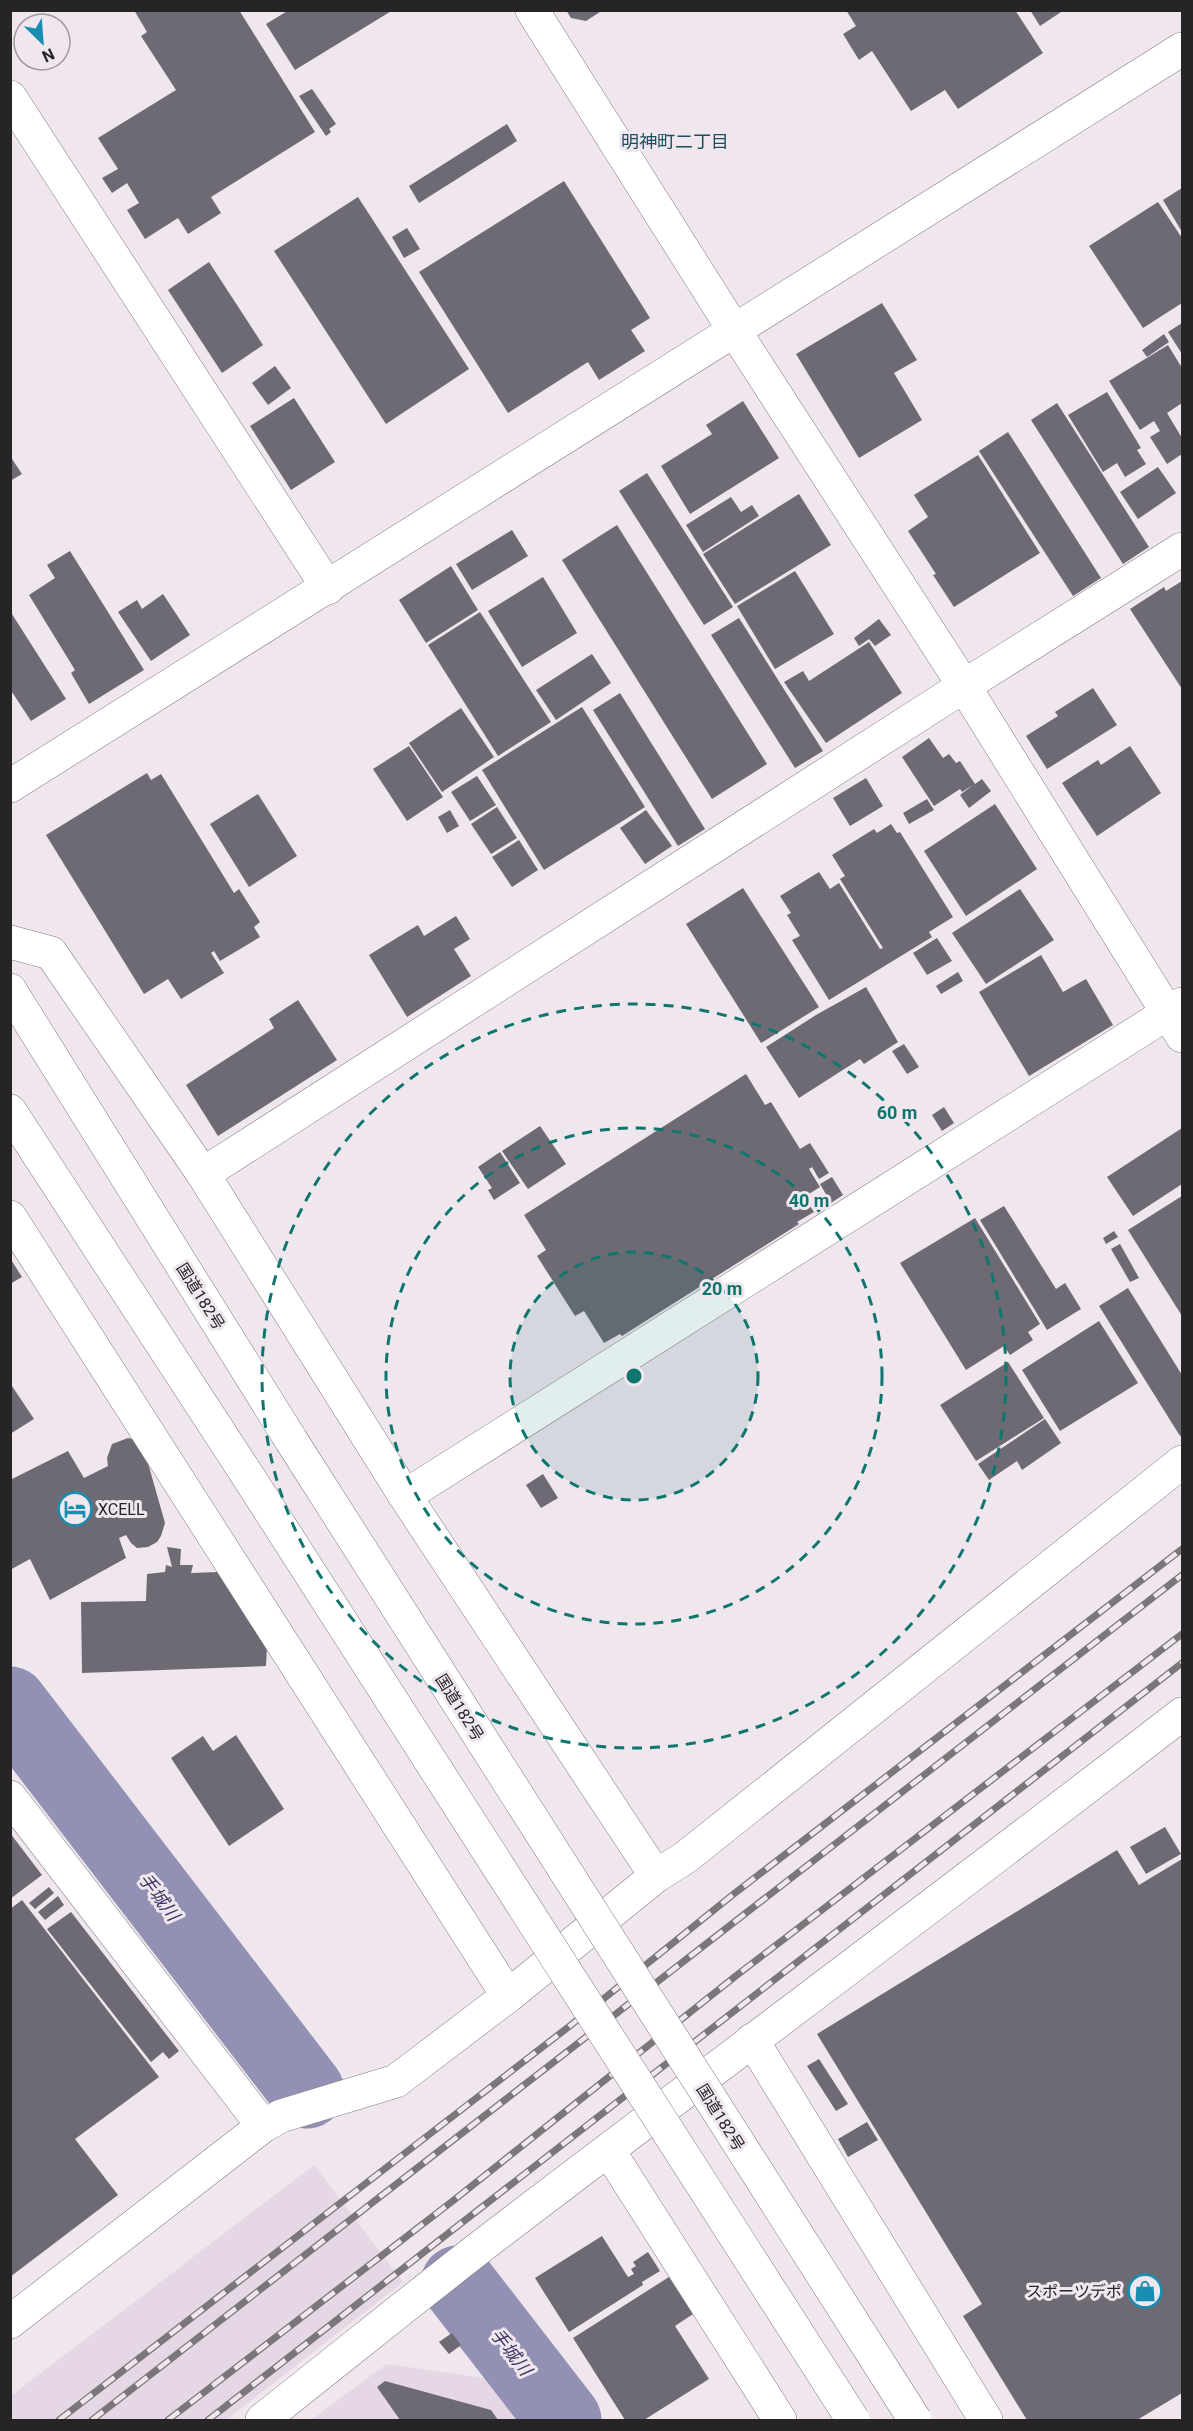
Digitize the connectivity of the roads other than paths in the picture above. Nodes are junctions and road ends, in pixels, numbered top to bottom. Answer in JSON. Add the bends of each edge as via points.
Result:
{"nodes":[{"id":1,"x":532,"y":10,"type":"edge"},
{"id":2,"x":1182,"y":49,"type":"edge"},
{"id":3,"x":10,"y":97,"type":"edge"},
{"id":4,"x":734,"y":330,"type":"junction"},
{"id":5,"x":1182,"y":549,"type":"edge"},
{"id":6,"x":328,"y":588,"type":"junction"},
{"id":7,"x":964,"y":686,"type":"junction"},
{"id":8,"x":10,"y":786,"type":"edge"},
{"id":9,"x":10,"y":942,"type":"edge"},
{"id":10,"x":10,"y":990,"type":"edge"},
{"id":11,"x":1178,"y":1018,"type":"edge"},
{"id":12,"x":10,"y":1111,"type":"edge"},
{"id":13,"x":203,"y":1174,"type":"junction"},
{"id":14,"x":10,"y":1217,"type":"edge"},
{"id":15,"x":1182,"y":1462,"type":"edge"},
{"id":16,"x":405,"y":1496,"type":"junction"},
{"id":17,"x":1182,"y":1714,"type":"edge"},
{"id":18,"x":10,"y":1797,"type":"edge"},
{"id":19,"x":656,"y":1876,"type":"junction"},
{"id":20,"x":508,"y":1996,"type":"junction"},
{"id":21,"x":752,"y":2040,"type":"junction"},
{"id":22,"x":272,"y":2121,"type":"junction"},
{"id":23,"x":609,"y":2151,"type":"junction"},
{"id":24,"x":10,"y":2322,"type":"edge"},
{"id":25,"x":261,"y":2421,"type":"edge"},
{"id":26,"x":780,"y":2421,"type":"edge"},
{"id":27,"x":853,"y":2421,"type":"edge"},
{"id":28,"x":915,"y":2421,"type":"edge"},
{"id":29,"x":986,"y":2421,"type":"edge"}],
"edges":[{"from":1,"to":4,"type":"main road"},
{"from":2,"to":4,"type":"main road"},
{"from":3,"to":6,"type":"main road"},
{"from":4,"to":6,"type":"main road"},
{"from":4,"to":7,"type":"main road"},
{"from":5,"to":7,"type":"main road"},
{"from":6,"to":8,"type":"main road"},
{"from":7,"to":11,"type":"main road"},
{"from":7,"to":13,"type":"main road"},
{"from":9,"to":13,"type":"main road","via":[[51,953]]},
{"from":10,"to":28,"type":"main road","name":"国道182号","bridge":true,"via":[[291,1440]]},
{"from":11,"to":16,"type":"main road"},
{"from":12,"to":27,"type":"main road","bridge":true},
{"from":13,"to":16,"type":"main road"},
{"from":14,"to":20,"type":"main road"},
{"from":15,"to":19,"type":"main road","via":[[686,1857]]},
{"from":16,"to":19,"type":"main road"},
{"from":17,"to":21,"type":"main road"},
{"from":18,"to":22,"type":"main road"},
{"from":19,"to":20,"type":"main road"},
{"from":20,"to":22,"type":"main road","via":[[396,2081]]},
{"from":21,"to":23,"type":"main road"},
{"from":21,"to":29,"type":"main road"},
{"from":22,"to":24,"type":"main road"},
{"from":23,"to":25,"type":"main road"},
{"from":23,"to":26,"type":"main road"}]}
